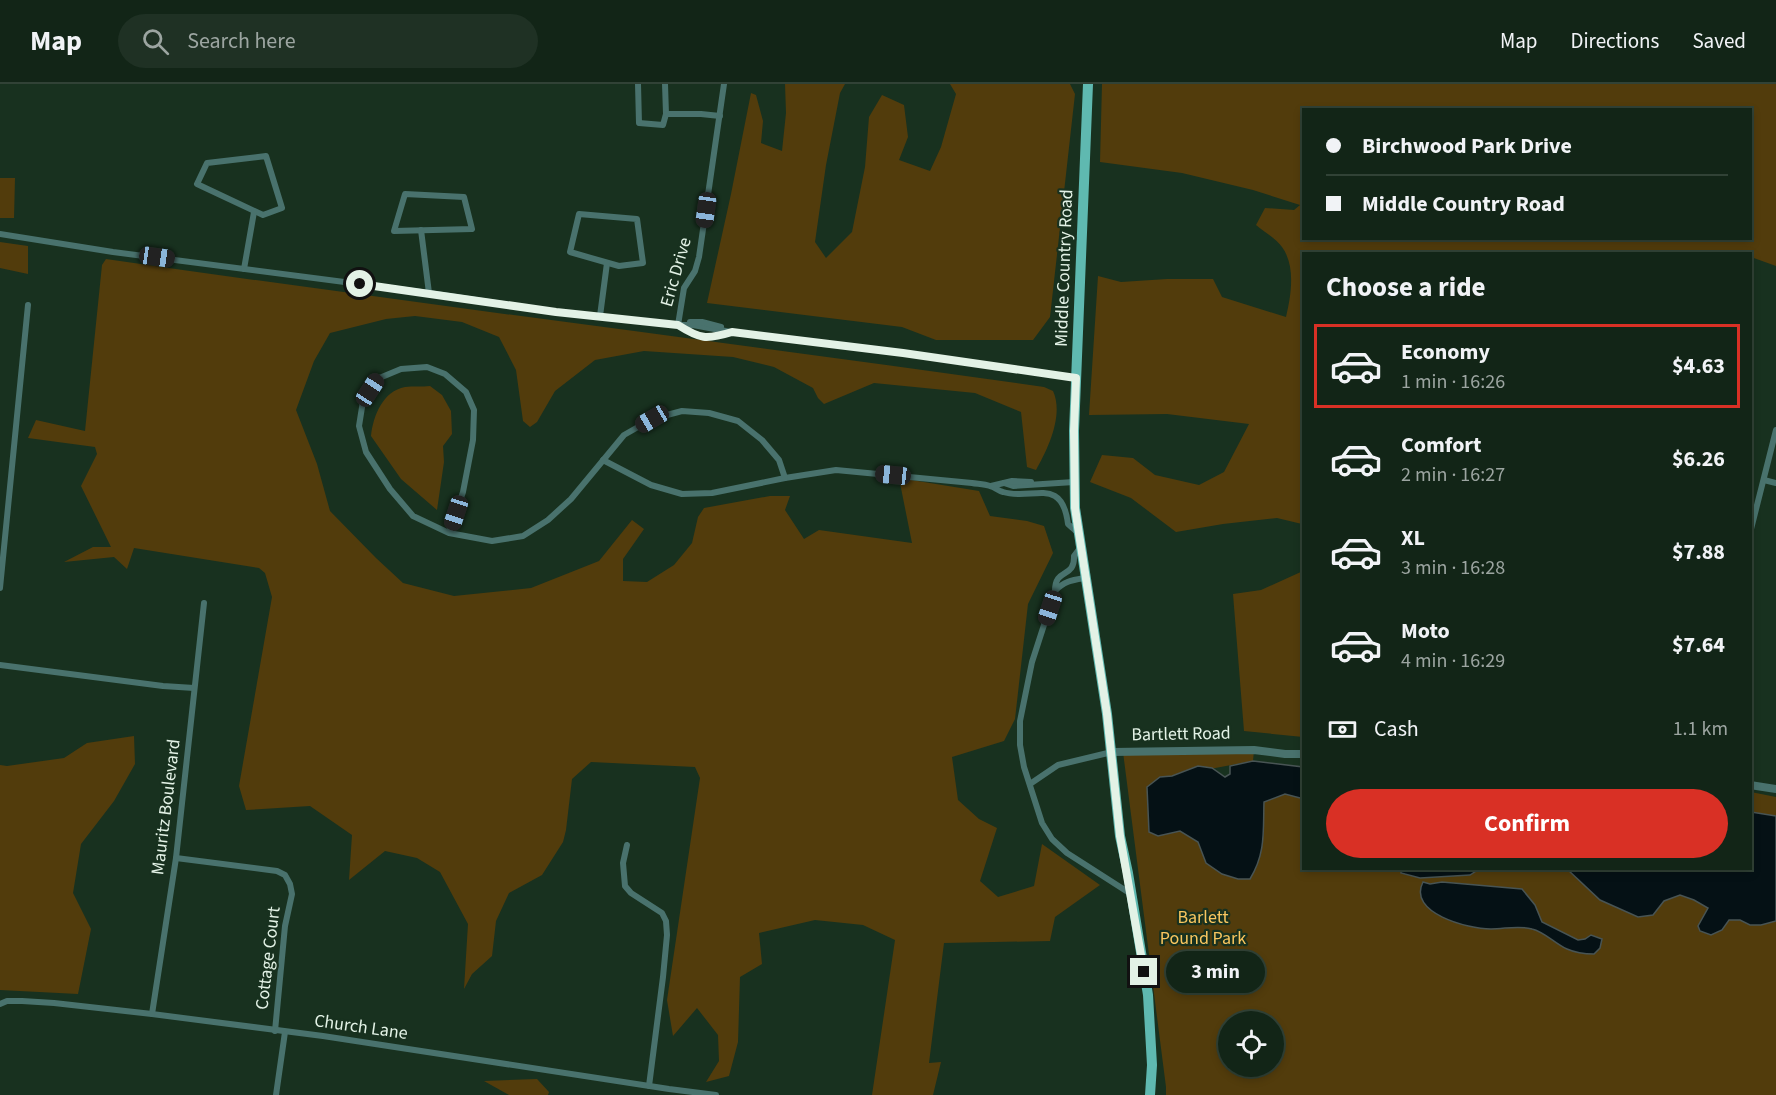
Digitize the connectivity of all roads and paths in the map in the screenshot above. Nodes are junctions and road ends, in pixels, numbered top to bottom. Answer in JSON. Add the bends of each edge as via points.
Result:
{"nodes":[{"id":1,"x":638,"y":84,"type":"edge"},
{"id":2,"x":665,"y":84,"type":"edge"},
{"id":3,"x":724,"y":84,"type":"edge"},
{"id":4,"x":1088,"y":84,"type":"edge"},
{"id":5,"x":666,"y":114,"type":"junction"},
{"id":6,"x":720,"y":116,"type":"junction"},
{"id":7,"x":254,"y":212,"type":"junction"},
{"id":8,"x":422,"y":230,"type":"junction"},
{"id":9,"x":0,"y":234,"type":"edge"},
{"id":10,"x":607,"y":263,"type":"junction"},
{"id":11,"x":244,"y":269,"type":"junction"},
{"id":12,"x":429,"y":293,"type":"junction"},
{"id":13,"x":28,"y":306,"type":"dead end"},
{"id":14,"x":600,"y":316,"type":"junction"},
{"id":15,"x":678,"y":325,"type":"junction"},
{"id":16,"x":732,"y":332,"type":"junction"},
{"id":17,"x":1076,"y":378,"type":"junction"},
{"id":18,"x":1776,"y":430,"type":"edge"},
{"id":19,"x":603,"y":460,"type":"junction"},
{"id":20,"x":785,"y":478,"type":"junction"},
{"id":21,"x":1764,"y":480,"type":"junction"},
{"id":22,"x":1074,"y":482,"type":"junction"},
{"id":23,"x":1776,"y":483,"type":"edge"},
{"id":24,"x":990,"y":486,"type":"junction"},
{"id":25,"x":1752,"y":525,"type":"edge"},
{"id":26,"x":449,"y":533,"type":"junction"},
{"id":27,"x":1078,"y":533,"type":"junction"},
{"id":28,"x":1080,"y":548,"type":"junction"},
{"id":29,"x":1085,"y":578,"type":"junction"},
{"id":30,"x":0,"y":588,"type":"edge"},
{"id":31,"x":1055,"y":591,"type":"junction"},
{"id":32,"x":204,"y":603,"type":"dead end"},
{"id":33,"x":0,"y":665,"type":"edge"},
{"id":34,"x":194,"y":688,"type":"junction"},
{"id":35,"x":1112,"y":752,"type":"junction"},
{"id":36,"x":1302,"y":754,"type":"edge"},
{"id":37,"x":1030,"y":784,"type":"junction"},
{"id":38,"x":1752,"y":785,"type":"edge"},
{"id":39,"x":1776,"y":789,"type":"edge"},
{"id":40,"x":627,"y":845,"type":"dead end"},
{"id":41,"x":176,"y":858,"type":"junction"},
{"id":42,"x":1131,"y":894,"type":"junction"},
{"id":43,"x":0,"y":1004,"type":"edge"},
{"id":44,"x":152,"y":1014,"type":"junction"},
{"id":45,"x":275,"y":1030,"type":"junction"},
{"id":46,"x":285,"y":1032,"type":"junction"},
{"id":47,"x":649,"y":1086,"type":"junction"},
{"id":48,"x":276,"y":1095,"type":"edge"},
{"id":49,"x":716,"y":1095,"type":"edge"},
{"id":50,"x":1150,"y":1095,"type":"edge"}],
"edges":[{"from":1,"to":5,"type":"street","via":[[639,123],[663,125]]},
{"from":2,"to":5,"type":"street"},
{"from":3,"to":6,"type":"street","name":"Eric Drive"},
{"from":4,"to":17,"type":"main road","name":"Middle Country Road"},
{"from":5,"to":6,"type":"street"},
{"from":6,"to":15,"type":"street","name":"Eric Drive","via":[[699,257],[684,288]]},
{"from":7,"to":7,"type":"street","via":[[263,215],[282,208],[266,156],[207,164],[197,184]]},
{"from":7,"to":11,"type":"street"},
{"from":8,"to":8,"type":"street","via":[[472,229],[464,196],[405,194],[394,231]]},
{"from":8,"to":12,"type":"street"},
{"from":9,"to":11,"type":"street"},
{"from":10,"to":10,"type":"street","via":[[643,263],[637,219],[579,214],[570,252]]},
{"from":10,"to":14,"type":"street"},
{"from":11,"to":12,"type":"street"},
{"from":12,"to":14,"type":"street"},
{"from":13,"to":30,"type":"street"},
{"from":14,"to":15,"type":"street"},
{"from":15,"to":16,"type":"street","via":[[702,322]]},
{"from":15,"to":16,"type":"street","via":[[695,336],[713,338]]},
{"from":16,"to":17,"type":"street"},
{"from":17,"to":22,"type":"main road","name":"Middle Country Road"},
{"from":18,"to":21,"type":"street"},
{"from":19,"to":20,"type":"street","via":[[651,485],[682,494],[712,493]]},
{"from":19,"to":20,"type":"street","via":[[624,435],[652,419],[682,411],[709,413],[738,421],[762,440],[779,460]]},
{"from":19,"to":26,"type":"street","via":[[571,499],[523,536],[492,541]]},
{"from":20,"to":24,"type":"street","via":[[836,470]]},
{"from":21,"to":23,"type":"street"},
{"from":21,"to":25,"type":"street"},
{"from":22,"to":24,"type":"street","via":[[1012,481]]},
{"from":22,"to":27,"type":"main road","name":"Middle Country Road"},
{"from":24,"to":27,"type":"street","via":[[1003,493],[1055,496],[1067,510],[1068,524]]},
{"from":26,"to":26,"type":"street","via":[[463,492],[474,410],[466,392],[445,374],[427,367],[401,369],[377,379],[363,401],[358,426],[363,444],[390,489],[413,516]]},
{"from":27,"to":28,"type":"main road","name":"Middle Country Road"},
{"from":28,"to":29,"type":"main road","name":"Middle Country Road"},
{"from":28,"to":31,"type":"street","via":[[1071,570],[1057,580]]},
{"from":29,"to":31,"type":"street","via":[[1070,580]]},
{"from":29,"to":35,"type":"main road","name":"Middle Country Road"},
{"from":31,"to":37,"type":"street","via":[[1032,662],[1020,721],[1020,745]]},
{"from":32,"to":34,"type":"street","name":"Mauritz Boulevard"},
{"from":33,"to":34,"type":"street"},
{"from":34,"to":41,"type":"street","name":"Mauritz Boulevard"},
{"from":35,"to":36,"type":"street","name":"Bartlett Road","via":[[1254,750]]},
{"from":35,"to":37,"type":"street","name":"Bartlett Road","via":[[1058,765]]},
{"from":35,"to":42,"type":"main road","name":"Middle Country Road"},
{"from":37,"to":42,"type":"street","via":[[1052,839]]},
{"from":38,"to":39,"type":"street"},
{"from":40,"to":47,"type":"street","via":[[623,863],[625,886],[662,913],[666,921]]},
{"from":41,"to":44,"type":"street","name":"Mauritz Boulevard"},
{"from":41,"to":45,"type":"street","name":"Cottage Court","via":[[285,875],[292,894]]},
{"from":42,"to":50,"type":"main road","name":"Middle Country Road","via":[[1148,995]]},
{"from":43,"to":44,"type":"street","name":"Church Lane","via":[[36,1001]]},
{"from":44,"to":45,"type":"street","name":"Church Lane"},
{"from":45,"to":46,"type":"street","name":"Church Lane"},
{"from":46,"to":47,"type":"street","name":"Church Lane"},
{"from":46,"to":48,"type":"street"},
{"from":47,"to":49,"type":"street","name":"Church Lane"}]}
